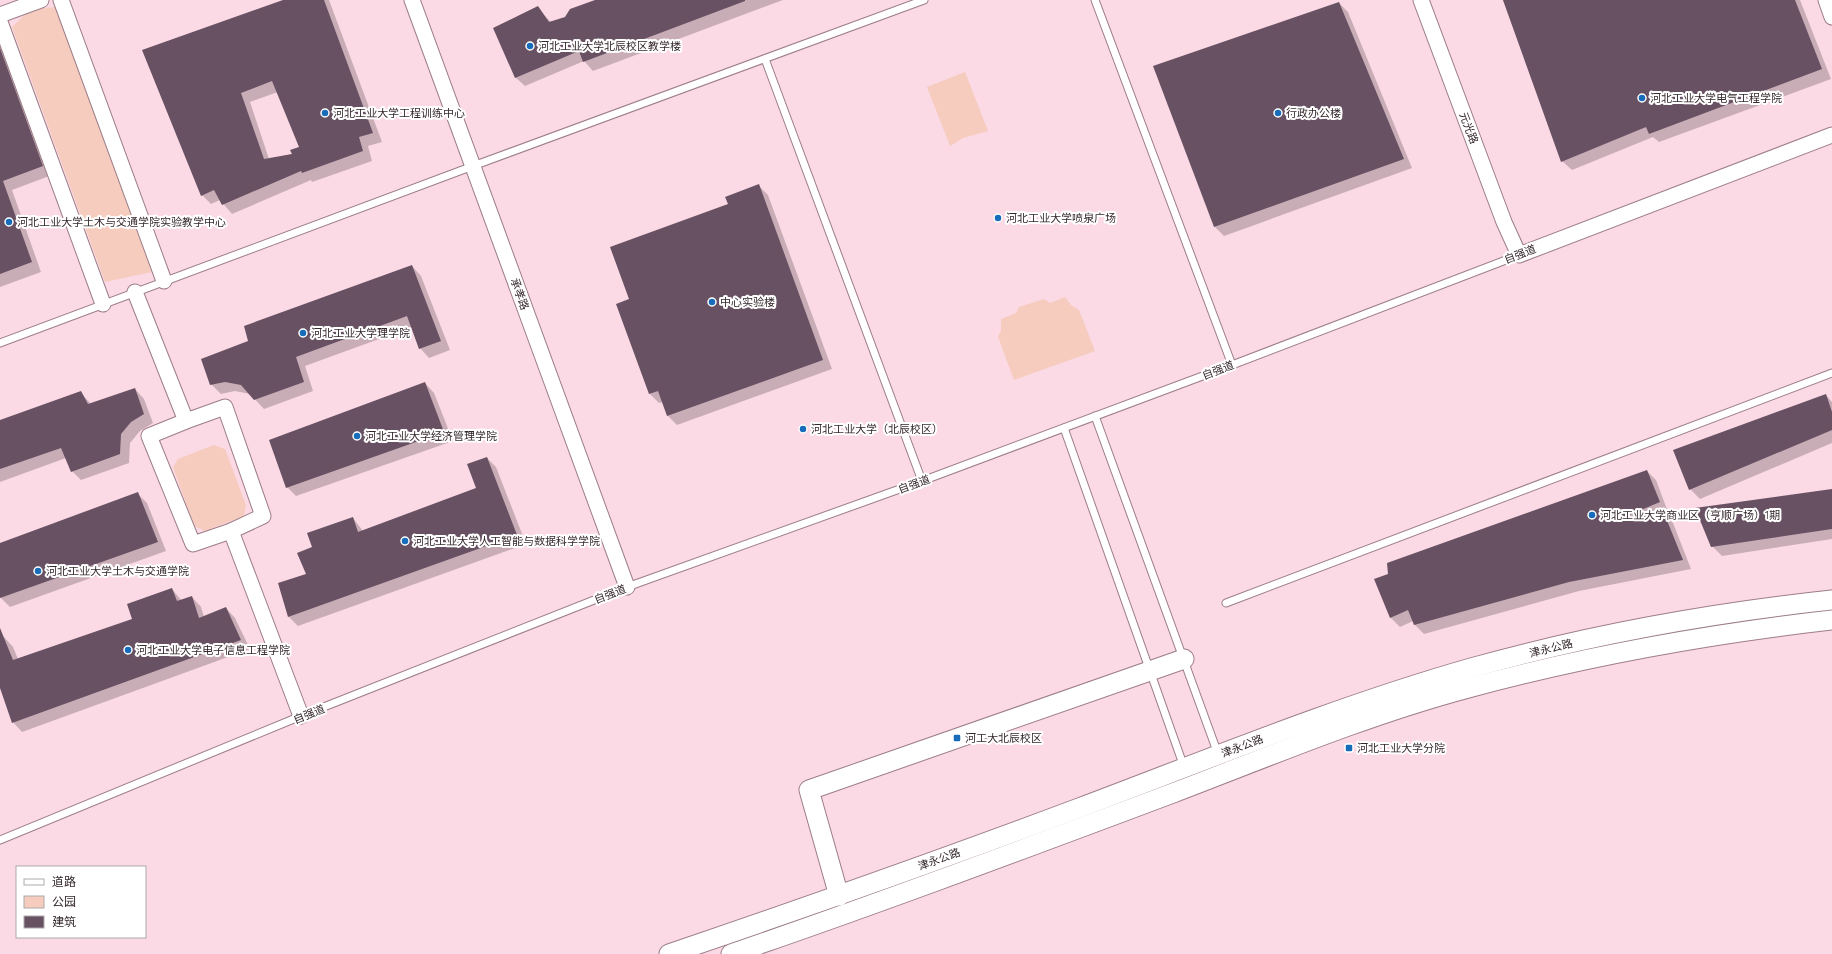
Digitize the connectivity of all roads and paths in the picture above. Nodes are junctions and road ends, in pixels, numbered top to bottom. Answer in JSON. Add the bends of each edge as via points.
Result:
{"nodes":[{"id":1,"x":41,"y":0,"type":"edge"},
{"id":2,"x":61,"y":0,"type":"edge"},
{"id":3,"x":412,"y":0,"type":"edge"},
{"id":4,"x":924,"y":0,"type":"edge"},
{"id":5,"x":1095,"y":0,"type":"edge"},
{"id":6,"x":1421,"y":0,"type":"edge"},
{"id":7,"x":1826,"y":0,"type":"edge"},
{"id":8,"x":0,"y":15,"type":"edge"},
{"id":9,"x":1832,"y":16,"type":"edge"},
{"id":10,"x":0,"y":22,"type":"edge"},
{"id":11,"x":765,"y":59,"type":"junction"},
{"id":12,"x":1832,"y":135,"type":"edge"},
{"id":13,"x":473,"y":166,"type":"junction"},
{"id":14,"x":1519,"y":255,"type":"junction"},
{"id":15,"x":164,"y":282,"type":"junction"},
{"id":16,"x":136,"y":292,"type":"junction"},
{"id":17,"x":103,"y":304,"type":"junction"},
{"id":18,"x":0,"y":343,"type":"edge"},
{"id":19,"x":1232,"y":365,"type":"junction"},
{"id":20,"x":1832,"y":373,"type":"edge"},
{"id":21,"x":1095,"y":416,"type":"junction"},
{"id":22,"x":186,"y":421,"type":"junction"},
{"id":23,"x":1064,"y":428,"type":"junction"},
{"id":24,"x":922,"y":481,"type":"junction"},
{"id":25,"x":231,"y":531,"type":"junction"},
{"id":26,"x":627,"y":587,"type":"junction"},
{"id":27,"x":1832,"y":600,"type":"edge"},
{"id":28,"x":1226,"y":602,"type":"dead end"},
{"id":29,"x":1832,"y":620,"type":"edge"},
{"id":30,"x":1184,"y":659,"type":"junction"},
{"id":31,"x":1150,"y":670,"type":"junction"},
{"id":32,"x":301,"y":716,"type":"junction"},
{"id":33,"x":1221,"y":764,"type":"junction"},
{"id":34,"x":1188,"y":777,"type":"junction"},
{"id":35,"x":0,"y":840,"type":"edge"},
{"id":36,"x":839,"y":896,"type":"junction"},
{"id":37,"x":669,"y":954,"type":"edge"},
{"id":38,"x":732,"y":954,"type":"edge"}],
"edges":[{"from":1,"to":8,"type":"street"},
{"from":2,"to":15,"type":"street"},
{"from":3,"to":13,"type":"street","name":"承孝路"},
{"from":4,"to":11,"type":"lane"},
{"from":5,"to":19,"type":"lane"},
{"from":6,"to":14,"type":"street","name":"元光路","via":[[1504,222]]},
{"from":7,"to":9,"type":"street"},
{"from":10,"to":17,"type":"street"},
{"from":11,"to":13,"type":"lane"},
{"from":11,"to":24,"type":"lane"},
{"from":12,"to":14,"type":"street","name":"自强道"},
{"from":13,"to":15,"type":"lane"},
{"from":13,"to":26,"type":"street","name":"承孝路"},
{"from":14,"to":19,"type":"lane","name":"自强道"},
{"from":15,"to":16,"type":"lane"},
{"from":16,"to":17,"type":"lane"},
{"from":16,"to":22,"type":"street"},
{"from":17,"to":18,"type":"lane"},
{"from":19,"to":21,"type":"lane","name":"自强道"},
{"from":20,"to":28,"type":"lane"},
{"from":21,"to":23,"type":"lane","name":"自强道"},
{"from":21,"to":30,"type":"lane"},
{"from":22,"to":25,"type":"street","via":[[225,407],[263,516]]},
{"from":22,"to":25,"type":"street","via":[[149,436],[190,537],[193,544]]},
{"from":23,"to":24,"type":"lane","name":"自强道"},
{"from":23,"to":31,"type":"lane"},
{"from":24,"to":26,"type":"lane","name":"自强道"},
{"from":25,"to":32,"type":"street"},
{"from":26,"to":32,"type":"lane","name":"自强道"},
{"from":27,"to":33,"type":"street","name":"津永公路","via":[[1645,627],[1473,667],[1327,714]]},
{"from":29,"to":33,"type":"street","name":"津永公路","via":[[1662,644],[1579,661],[1466,688]]},
{"from":30,"to":31,"type":"street"},
{"from":30,"to":33,"type":"lane"},
{"from":31,"to":34,"type":"lane"},
{"from":31,"to":36,"type":"street","via":[[809,790]]},
{"from":32,"to":35,"type":"lane","name":"自强道"},
{"from":33,"to":34,"type":"street","name":"津永公路"},
{"from":34,"to":36,"type":"street","name":"津永公路"},
{"from":34,"to":38,"type":"street","name":"津永公路","via":[[991,861]]},
{"from":36,"to":37,"type":"street","name":"津永公路"}]}
